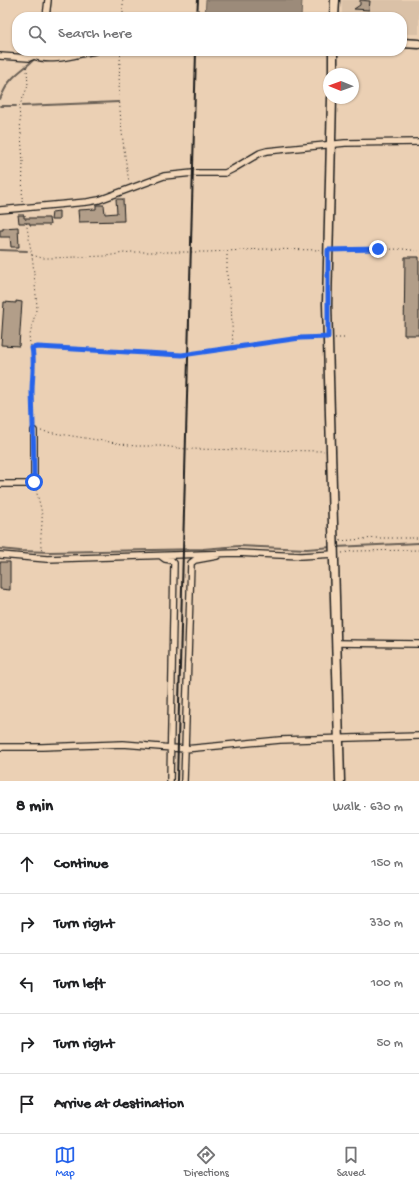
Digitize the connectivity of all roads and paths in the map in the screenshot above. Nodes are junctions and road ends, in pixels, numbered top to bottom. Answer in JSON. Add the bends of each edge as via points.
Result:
{"nodes":[{"id":1,"x":48,"y":0,"type":"edge"},
{"id":2,"x":123,"y":0,"type":"edge"},
{"id":3,"x":335,"y":0,"type":"edge"},
{"id":4,"x":47,"y":12,"type":"edge"},
{"id":5,"x":123,"y":12,"type":"edge"},
{"id":6,"x":334,"y":12,"type":"edge"},
{"id":7,"x":407,"y":44,"type":"edge"},
{"id":8,"x":419,"y":44,"type":"edge"},
{"id":9,"x":0,"y":56,"type":"edge"},
{"id":10,"x":34,"y":56,"type":"edge"},
{"id":11,"x":49,"y":56,"type":"edge"},
{"id":12,"x":68,"y":56,"type":"edge"},
{"id":13,"x":121,"y":56,"type":"edge"},
{"id":14,"x":333,"y":56,"type":"edge"},
{"id":15,"x":25,"y":65,"type":"dead end"},
{"id":16,"x":333,"y":68,"type":"edge"},
{"id":17,"x":332,"y":104,"type":"edge"},
{"id":18,"x":419,"y":142,"type":"edge"},
{"id":19,"x":331,"y":144,"type":"junction"},
{"id":20,"x":130,"y":189,"type":"junction"},
{"id":21,"x":23,"y":208,"type":"junction"},
{"id":22,"x":0,"y":210,"type":"edge"},
{"id":23,"x":328,"y":250,"type":"junction"},
{"id":24,"x":226,"y":251,"type":"junction"},
{"id":25,"x":419,"y":251,"type":"edge"},
{"id":26,"x":31,"y":254,"type":"junction"},
{"id":27,"x":328,"y":337,"type":"junction"},
{"id":28,"x":347,"y":338,"type":"dead end"},
{"id":29,"x":233,"y":347,"type":"junction"},
{"id":30,"x":32,"y":348,"type":"junction"},
{"id":31,"x":34,"y":431,"type":"junction"},
{"id":32,"x":331,"y":450,"type":"junction"},
{"id":33,"x":0,"y":484,"type":"edge"},
{"id":34,"x":34,"y":484,"type":"junction"},
{"id":35,"x":419,"y":538,"type":"edge"},
{"id":36,"x":334,"y":542,"type":"junction"},
{"id":37,"x":419,"y":550,"type":"edge"},
{"id":38,"x":334,"y":553,"type":"junction"},
{"id":39,"x":225,"y":554,"type":"junction"},
{"id":40,"x":0,"y":555,"type":"edge"},
{"id":41,"x":45,"y":556,"type":"dead end"},
{"id":42,"x":161,"y":556,"type":"junction"},
{"id":43,"x":336,"y":644,"type":"junction"},
{"id":44,"x":419,"y":644,"type":"edge"},
{"id":45,"x":419,"y":736,"type":"edge"},
{"id":46,"x":339,"y":737,"type":"junction"},
{"id":47,"x":0,"y":747,"type":"edge"},
{"id":48,"x":171,"y":748,"type":"junction"},
{"id":49,"x":185,"y":748,"type":"junction"},
{"id":50,"x":170,"y":781,"type":"edge"},
{"id":51,"x":184,"y":781,"type":"edge"},
{"id":52,"x":340,"y":781,"type":"edge"}],
"edges":[{"from":1,"to":4,"type":"street"},
{"from":2,"to":5,"type":"path"},
{"from":3,"to":6,"type":"street"},
{"from":7,"to":8,"type":"street"},
{"from":9,"to":10,"type":"street"},
{"from":11,"to":12,"type":"street"},
{"from":13,"to":20,"type":"path","via":[[119,82],[122,127]]},
{"from":14,"to":16,"type":"street"},
{"from":15,"to":21,"type":"path","via":[[28,86],[19,106]]},
{"from":17,"to":19,"type":"street"},
{"from":18,"to":19,"type":"street"},
{"from":19,"to":20,"type":"street","via":[[267,150],[225,172],[164,176]]},
{"from":19,"to":23,"type":"street"},
{"from":20,"to":21,"type":"street","via":[[99,200]]},
{"from":21,"to":22,"type":"street"},
{"from":21,"to":26,"type":"path"},
{"from":23,"to":24,"type":"path"},
{"from":23,"to":25,"type":"path"},
{"from":23,"to":27,"type":"street"},
{"from":24,"to":26,"type":"path","via":[[130,252],[106,256],[49,258]]},
{"from":24,"to":29,"type":"path"},
{"from":26,"to":30,"type":"path","via":[[37,306],[29,340]]},
{"from":27,"to":28,"type":"path"},
{"from":27,"to":29,"type":"path"},
{"from":27,"to":32,"type":"street"},
{"from":29,"to":30,"type":"path","via":[[182,355]]},
{"from":30,"to":31,"type":"path"},
{"from":31,"to":32,"type":"path","via":[[135,446]]},
{"from":31,"to":34,"type":"street"},
{"from":32,"to":36,"type":"street"},
{"from":33,"to":34,"type":"street"},
{"from":34,"to":41,"type":"path","via":[[42,512],[41,548]]},
{"from":35,"to":36,"type":"path","via":[[376,538]]},
{"from":36,"to":38,"type":"street"},
{"from":37,"to":38,"type":"path"},
{"from":38,"to":39,"type":"street","via":[[301,556]]},
{"from":38,"to":43,"type":"street"},
{"from":39,"to":42,"type":"street"},
{"from":39,"to":49,"type":"street","via":[[191,562]]},
{"from":40,"to":42,"type":"street","via":[[47,559]]},
{"from":42,"to":48,"type":"street","via":[[174,563]]},
{"from":43,"to":44,"type":"street"},
{"from":43,"to":46,"type":"street"},
{"from":45,"to":46,"type":"street"},
{"from":46,"to":49,"type":"street"},
{"from":46,"to":52,"type":"street"},
{"from":47,"to":48,"type":"street","via":[[123,744]]},
{"from":48,"to":49,"type":"street"},
{"from":48,"to":50,"type":"street"},
{"from":49,"to":51,"type":"street"}]}
